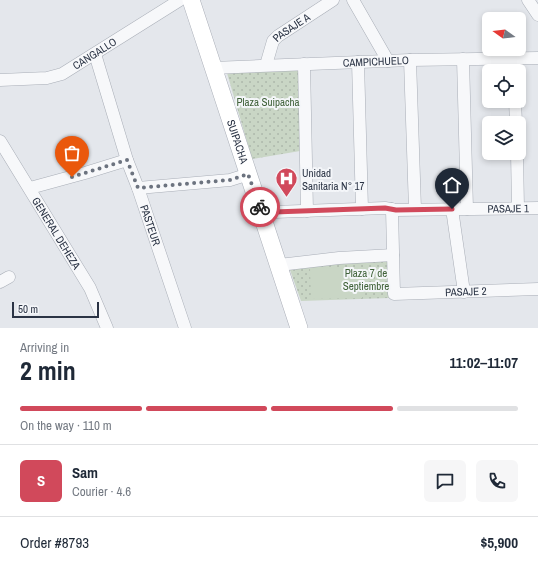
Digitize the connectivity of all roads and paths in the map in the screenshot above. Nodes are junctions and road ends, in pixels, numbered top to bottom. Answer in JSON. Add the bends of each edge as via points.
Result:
{"nodes":[{"id":1,"x":180,"y":0,"type":"edge"},
{"id":2,"x":192,"y":0,"type":"edge"},
{"id":3,"x":333,"y":0,"type":"edge"},
{"id":4,"x":353,"y":0,"type":"edge"},
{"id":5,"x":528,"y":0,"type":"edge"},
{"id":6,"x":538,"y":15,"type":"edge"},
{"id":7,"x":95,"y":54,"type":"junction"},
{"id":8,"x":514,"y":58,"type":"junction"},
{"id":9,"x":538,"y":58,"type":"edge"},
{"id":10,"x":410,"y":60,"type":"junction"},
{"id":11,"x":463,"y":60,"type":"junction"},
{"id":12,"x":388,"y":61,"type":"junction"},
{"id":13,"x":358,"y":62,"type":"junction"},
{"id":14,"x":304,"y":64,"type":"junction"},
{"id":15,"x":514,"y":64,"type":"edge"},
{"id":16,"x":266,"y":66,"type":"junction"},
{"id":17,"x":213,"y":68,"type":"junction"},
{"id":18,"x":0,"y":80,"type":"edge"},
{"id":19,"x":0,"y":141,"type":"edge"},
{"id":20,"x":4,"y":158,"type":"edge"},
{"id":21,"x":127,"y":160,"type":"junction"},
{"id":22,"x":517,"y":160,"type":"edge"},
{"id":23,"x":248,"y":174,"type":"junction"},
{"id":24,"x":30,"y":188,"type":"junction"},
{"id":25,"x":138,"y":188,"type":"junction"},
{"id":26,"x":518,"y":208,"type":"junction"},
{"id":27,"x":538,"y":208,"type":"edge"},
{"id":28,"x":362,"y":209,"type":"junction"},
{"id":29,"x":392,"y":209,"type":"junction"},
{"id":30,"x":415,"y":209,"type":"junction"},
{"id":31,"x":452,"y":209,"type":"junction"},
{"id":32,"x":467,"y":209,"type":"junction"},
{"id":33,"x":307,"y":211,"type":"junction"},
{"id":34,"x":263,"y":215,"type":"junction"},
{"id":35,"x":393,"y":254,"type":"junction"},
{"id":36,"x":279,"y":265,"type":"junction"},
{"id":37,"x":538,"y":289,"type":"edge"},
{"id":38,"x":464,"y":292,"type":"junction"},
{"id":39,"x":107,"y":328,"type":"edge"},
{"id":40,"x":184,"y":328,"type":"edge"},
{"id":41,"x":299,"y":328,"type":"edge"}],
"edges":[{"from":1,"to":7,"type":"street","name":"CANGALLO"},
{"from":2,"to":17,"type":"street","name":"SUIPACHA"},
{"from":3,"to":16,"type":"street","name":"PASAJE A","via":[[278,36],[273,41]]},
{"from":4,"to":12,"type":"street"},
{"from":5,"to":6,"type":"street"},
{"from":7,"to":18,"type":"street","name":"CANGALLO","via":[[55,77]]},
{"from":7,"to":21,"type":"street","name":"PASTEUR"},
{"from":8,"to":9,"type":"street","name":"CAMPICHUELO"},
{"from":8,"to":11,"type":"street","name":"CAMPICHUELO"},
{"from":8,"to":15,"type":"street"},
{"from":10,"to":11,"type":"street","name":"CAMPICHUELO"},
{"from":10,"to":12,"type":"street","name":"CAMPICHUELO"},
{"from":10,"to":30,"type":"street"},
{"from":11,"to":32,"type":"street"},
{"from":12,"to":13,"type":"street","name":"CAMPICHUELO"},
{"from":13,"to":14,"type":"street","name":"CAMPICHUELO"},
{"from":13,"to":28,"type":"street"},
{"from":14,"to":16,"type":"street","name":"CAMPICHUELO"},
{"from":14,"to":33,"type":"street"},
{"from":16,"to":17,"type":"street","name":"CAMPICHUELO"},
{"from":17,"to":23,"type":"street","name":"SUIPACHA"},
{"from":19,"to":20,"type":"street","name":"GENERAL DEHEZA"},
{"from":20,"to":24,"type":"street","name":"GENERAL DEHEZA"},
{"from":21,"to":24,"type":"street"},
{"from":21,"to":25,"type":"street","name":"PASTEUR"},
{"from":22,"to":26,"type":"street"},
{"from":23,"to":25,"type":"street","via":[[230,180]]},
{"from":23,"to":34,"type":"street","name":"SUIPACHA"},
{"from":24,"to":39,"type":"street","name":"GENERAL DEHEZA","via":[[90,288]]},
{"from":25,"to":40,"type":"street","name":"PASTEUR"},
{"from":26,"to":27,"type":"street","name":"PASAJE 1"},
{"from":26,"to":32,"type":"street","name":"PASAJE 1"},
{"from":28,"to":29,"type":"street","name":"PASAJE 1"},
{"from":28,"to":33,"type":"street","name":"PASAJE 1"},
{"from":29,"to":30,"type":"street","name":"PASAJE 1"},
{"from":29,"to":35,"type":"street"},
{"from":30,"to":31,"type":"street","name":"PASAJE 1"},
{"from":31,"to":32,"type":"street","name":"PASAJE 1"},
{"from":31,"to":38,"type":"street"},
{"from":33,"to":34,"type":"street","name":"PASAJE 1"},
{"from":34,"to":36,"type":"street","name":"SUIPACHA"},
{"from":35,"to":36,"type":"street"},
{"from":35,"to":38,"type":"street","name":"PASAJE 2","via":[[394,294]]},
{"from":36,"to":41,"type":"street","name":"SUIPACHA"},
{"from":37,"to":38,"type":"street","name":"PASAJE 2"}]}
